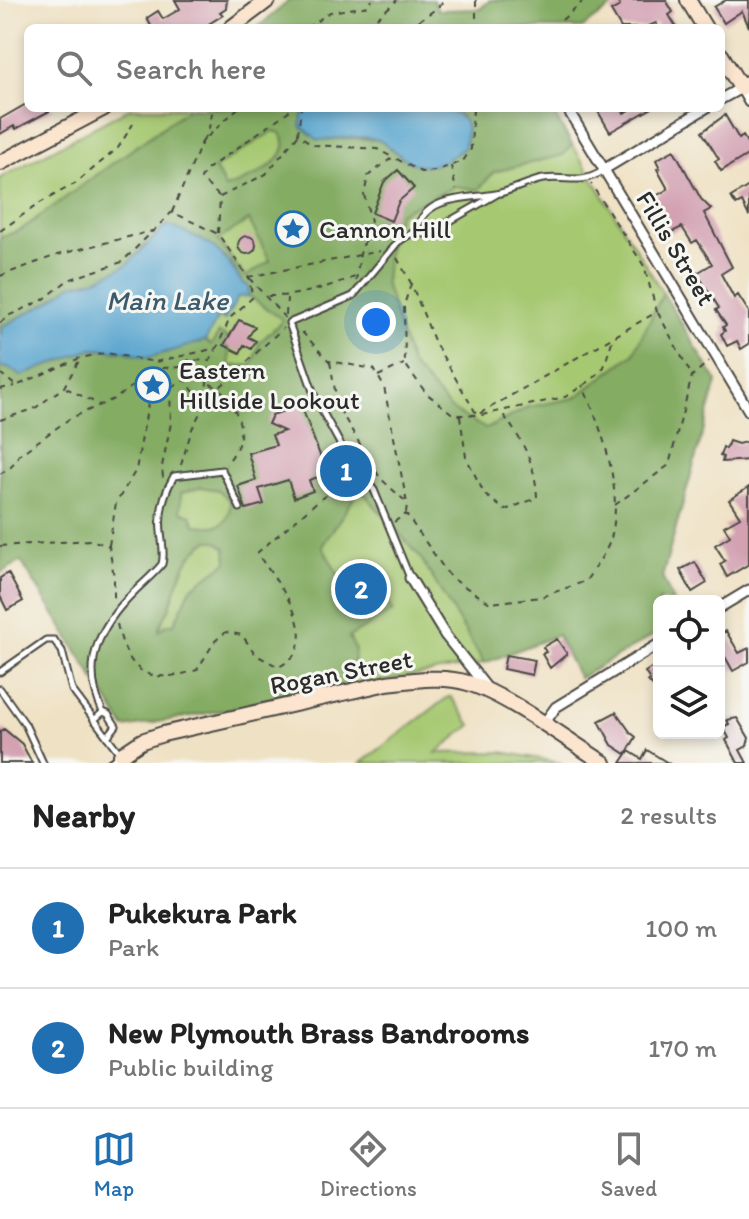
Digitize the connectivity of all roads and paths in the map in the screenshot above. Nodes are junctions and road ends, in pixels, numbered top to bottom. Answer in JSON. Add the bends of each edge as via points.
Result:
{"nodes":[{"id":1,"x":268,"y":0,"type":"edge"},
{"id":2,"x":372,"y":0,"type":"edge"},
{"id":3,"x":397,"y":0,"type":"edge"},
{"id":4,"x":444,"y":0,"type":"edge"},
{"id":5,"x":476,"y":0,"type":"edge"},
{"id":6,"x":576,"y":0,"type":"edge"},
{"id":7,"x":587,"y":0,"type":"edge"},
{"id":8,"x":688,"y":0,"type":"edge"},
{"id":9,"x":582,"y":2,"type":"edge"},
{"id":10,"x":236,"y":24,"type":"edge"},
{"id":11,"x":313,"y":24,"type":"edge"},
{"id":12,"x":372,"y":24,"type":"edge"},
{"id":13,"x":414,"y":24,"type":"edge"},
{"id":14,"x":479,"y":24,"type":"edge"},
{"id":15,"x":557,"y":24,"type":"edge"},
{"id":16,"x":703,"y":24,"type":"edge"},
{"id":17,"x":725,"y":60,"type":"edge"},
{"id":18,"x":745,"y":85,"type":"edge"},
{"id":19,"x":725,"y":97,"type":"edge"},
{"id":20,"x":749,"y":102,"type":"edge"},
{"id":21,"x":96,"y":112,"type":"edge"},
{"id":22,"x":212,"y":112,"type":"edge"},
{"id":23,"x":234,"y":112,"type":"edge"},
{"id":24,"x":287,"y":112,"type":"edge"},
{"id":25,"x":301,"y":112,"type":"edge"},
{"id":26,"x":472,"y":112,"type":"edge"},
{"id":27,"x":569,"y":112,"type":"edge"},
{"id":28,"x":699,"y":112,"type":"edge"},
{"id":29,"x":133,"y":124,"type":"dead end"},
{"id":30,"x":298,"y":135,"type":"junction"},
{"id":31,"x":202,"y":142,"type":"junction"},
{"id":32,"x":393,"y":157,"type":"junction"},
{"id":33,"x":0,"y":163,"type":"edge"},
{"id":34,"x":451,"y":166,"type":"junction"},
{"id":35,"x":603,"y":170,"type":"junction"},
{"id":36,"x":588,"y":180,"type":"junction"},
{"id":37,"x":497,"y":194,"type":"junction"},
{"id":38,"x":220,"y":197,"type":"junction"},
{"id":39,"x":459,"y":199,"type":"junction"},
{"id":40,"x":172,"y":212,"type":"junction"},
{"id":41,"x":157,"y":229,"type":"junction"},
{"id":42,"x":417,"y":230,"type":"junction"},
{"id":43,"x":0,"y":231,"type":"edge"},
{"id":44,"x":218,"y":234,"type":"junction"},
{"id":45,"x":391,"y":249,"type":"junction"},
{"id":46,"x":360,"y":254,"type":"junction"},
{"id":47,"x":0,"y":276,"type":"edge"},
{"id":48,"x":248,"y":277,"type":"junction"},
{"id":49,"x":356,"y":277,"type":"junction"},
{"id":50,"x":411,"y":283,"type":"junction"},
{"id":51,"x":265,"y":296,"type":"junction"},
{"id":52,"x":353,"y":296,"type":"junction"},
{"id":53,"x":287,"y":297,"type":"junction"},
{"id":54,"x":657,"y":312,"type":"junction"},
{"id":55,"x":287,"y":321,"type":"junction"},
{"id":56,"x":0,"y":323,"type":"edge"},
{"id":57,"x":613,"y":336,"type":"junction"},
{"id":58,"x":217,"y":348,"type":"junction"},
{"id":59,"x":716,"y":356,"type":"junction"},
{"id":60,"x":80,"y":358,"type":"junction"},
{"id":61,"x":210,"y":361,"type":"junction"},
{"id":62,"x":329,"y":361,"type":"junction"},
{"id":63,"x":405,"y":364,"type":"junction"},
{"id":64,"x":0,"y":373,"type":"edge"},
{"id":65,"x":378,"y":376,"type":"junction"},
{"id":66,"x":692,"y":376,"type":"junction"},
{"id":67,"x":155,"y":378,"type":"junction"},
{"id":68,"x":209,"y":383,"type":"junction"},
{"id":69,"x":582,"y":385,"type":"junction"},
{"id":70,"x":16,"y":386,"type":"junction"},
{"id":71,"x":64,"y":387,"type":"junction"},
{"id":72,"x":170,"y":387,"type":"junction"},
{"id":73,"x":219,"y":388,"type":"junction"},
{"id":74,"x":0,"y":389,"type":"edge"},
{"id":75,"x":101,"y":405,"type":"junction"},
{"id":76,"x":204,"y":405,"type":"junction"},
{"id":77,"x":500,"y":410,"type":"junction"},
{"id":78,"x":749,"y":411,"type":"edge"},
{"id":79,"x":460,"y":415,"type":"junction"},
{"id":80,"x":477,"y":415,"type":"junction"},
{"id":81,"x":0,"y":420,"type":"edge"},
{"id":82,"x":222,"y":470,"type":"junction"},
{"id":83,"x":360,"y":473,"type":"junction"},
{"id":84,"x":0,"y":474,"type":"edge"},
{"id":85,"x":178,"y":474,"type":"junction"},
{"id":86,"x":165,"y":496,"type":"junction"},
{"id":87,"x":407,"y":503,"type":"junction"},
{"id":88,"x":614,"y":506,"type":"junction"},
{"id":89,"x":240,"y":508,"type":"dead end"},
{"id":90,"x":406,"y":514,"type":"junction"},
{"id":91,"x":388,"y":525,"type":"junction"},
{"id":92,"x":0,"y":546,"type":"edge"},
{"id":93,"x":109,"y":546,"type":"junction"},
{"id":94,"x":410,"y":578,"type":"joint"},
{"id":95,"x":749,"y":590,"type":"edge"},
{"id":96,"x":725,"y":604,"type":"edge"},
{"id":97,"x":114,"y":614,"type":"junction"},
{"id":98,"x":653,"y":648,"type":"edge"},
{"id":99,"x":0,"y":672,"type":"edge"},
{"id":100,"x":0,"y":689,"type":"edge"},
{"id":101,"x":491,"y":693,"type":"junction"},
{"id":102,"x":103,"y":712,"type":"junction"},
{"id":103,"x":94,"y":720,"type":"junction"},
{"id":104,"x":543,"y":725,"type":"junction"},
{"id":105,"x":106,"y":736,"type":"junction"},
{"id":106,"x":118,"y":757,"type":"edge"},
{"id":107,"x":43,"y":763,"type":"edge"},
{"id":108,"x":604,"y":763,"type":"edge"}],
"edges":[{"from":1,"to":10,"type":"street"},
{"from":2,"to":11,"type":"path","via":[[369,6],[330,12]]},
{"from":3,"to":12,"type":"path"},
{"from":4,"to":13,"type":"path"},
{"from":5,"to":14,"type":"path"},
{"from":6,"to":9,"type":"path"},
{"from":7,"to":9,"type":"path"},
{"from":8,"to":16,"type":"street"},
{"from":9,"to":15,"type":"path"},
{"from":17,"to":18,"type":"street"},
{"from":18,"to":19,"type":"street"},
{"from":18,"to":20,"type":"street"},
{"from":21,"to":33,"type":"street"},
{"from":22,"to":31,"type":"path"},
{"from":23,"to":31,"type":"path"},
{"from":24,"to":38,"type":"path","via":[[205,171],[201,179]]},
{"from":25,"to":30,"type":"path"},
{"from":26,"to":34,"type":"path","via":[[471,149]]},
{"from":27,"to":35,"type":"street","name":"Fillis Street"},
{"from":28,"to":35,"type":"street"},
{"from":29,"to":43,"type":"path","via":[[118,148],[76,183]]},
{"from":30,"to":32,"type":"path","via":[[314,145],[377,149]]},
{"from":30,"to":38,"type":"path","via":[[266,174]]},
{"from":31,"to":40,"type":"path"},
{"from":32,"to":34,"type":"path","via":[[421,172]]},
{"from":32,"to":46,"type":"path","via":[[368,176],[364,195],[371,221]]},
{"from":34,"to":39,"type":"path"},
{"from":35,"to":36,"type":"lane"},
{"from":35,"to":59,"type":"street","name":"Fillis Street"},
{"from":36,"to":37,"type":"lane","via":[[544,179]]},
{"from":36,"to":54,"type":"path","via":[[644,266]]},
{"from":37,"to":39,"type":"lane"},
{"from":37,"to":42,"type":"lane","via":[[429,233]]},
{"from":38,"to":44,"type":"path"},
{"from":39,"to":42,"type":"lane","via":[[432,209]]},
{"from":40,"to":41,"type":"path"},
{"from":40,"to":44,"type":"path"},
{"from":41,"to":47,"type":"path"},
{"from":41,"to":56,"type":"path","via":[[122,262],[68,280]]},
{"from":42,"to":45,"type":"lane"},
{"from":44,"to":48,"type":"path"},
{"from":45,"to":46,"type":"path"},
{"from":45,"to":50,"type":"path"},
{"from":45,"to":52,"type":"lane"},
{"from":46,"to":48,"type":"path"},
{"from":46,"to":49,"type":"path"},
{"from":48,"to":51,"type":"path"},
{"from":48,"to":58,"type":"path","via":[[253,297],[230,318]]},
{"from":49,"to":52,"type":"path"},
{"from":49,"to":53,"type":"path"},
{"from":50,"to":63,"type":"path","via":[[404,305]]},
{"from":50,"to":80,"type":"path","via":[[435,343]]},
{"from":51,"to":53,"type":"path"},
{"from":51,"to":55,"type":"path"},
{"from":52,"to":55,"type":"lane"},
{"from":53,"to":55,"type":"path"},
{"from":54,"to":57,"type":"path"},
{"from":54,"to":66,"type":"path"},
{"from":55,"to":62,"type":"path"},
{"from":55,"to":73,"type":"path"},
{"from":55,"to":83,"type":"lane","via":[[316,400]]},
{"from":57,"to":69,"type":"path","via":[[604,367]]},
{"from":57,"to":80,"type":"path"},
{"from":58,"to":60,"type":"path","via":[[155,362],[106,353]]},
{"from":58,"to":61,"type":"path"},
{"from":59,"to":66,"type":"path"},
{"from":59,"to":78,"type":"street","name":"Fillis Street"},
{"from":60,"to":70,"type":"path"},
{"from":60,"to":71,"type":"path"},
{"from":61,"to":67,"type":"path","via":[[189,360],[183,367],[162,368]]},
{"from":61,"to":68,"type":"path"},
{"from":62,"to":65,"type":"path","via":[[374,369]]},
{"from":62,"to":87,"type":"path","via":[[338,407],[380,478]]},
{"from":63,"to":65,"type":"path"},
{"from":63,"to":79,"type":"path","via":[[426,393]]},
{"from":64,"to":70,"type":"path"},
{"from":65,"to":87,"type":"path"},
{"from":66,"to":88,"type":"path","via":[[669,465]]},
{"from":67,"to":72,"type":"path"},
{"from":67,"to":75,"type":"path"},
{"from":68,"to":73,"type":"path"},
{"from":68,"to":76,"type":"path"},
{"from":69,"to":77,"type":"path","via":[[565,397]]},
{"from":69,"to":88,"type":"path","via":[[600,422]]},
{"from":70,"to":74,"type":"path"},
{"from":71,"to":75,"type":"path"},
{"from":71,"to":81,"type":"path","via":[[34,409]]},
{"from":72,"to":76,"type":"path","via":[[185,380]]},
{"from":72,"to":86,"type":"path","via":[[171,423],[162,466]]},
{"from":72,"to":93,"type":"path","via":[[149,398],[136,470],[116,503]]},
{"from":73,"to":82,"type":"path","via":[[236,409],[241,432],[233,457]]},
{"from":75,"to":84,"type":"path","via":[[69,419]]},
{"from":76,"to":85,"type":"path"},
{"from":77,"to":79,"type":"path","via":[[520,437],[536,474],[537,498],[505,510],[485,495],[466,457]]},
{"from":77,"to":80,"type":"path"},
{"from":79,"to":80,"type":"path"},
{"from":82,"to":85,"type":"lane"},
{"from":82,"to":89,"type":"lane"},
{"from":83,"to":91,"type":"lane","via":[[374,490]]},
{"from":83,"to":97,"type":"path","via":[[257,553],[293,605],[301,638],[294,656],[279,667],[256,655],[242,635],[226,632],[197,670],[168,679],[141,672],[123,650]]},
{"from":85,"to":86,"type":"lane"},
{"from":86,"to":97,"type":"lane","via":[[162,564]]},
{"from":87,"to":90,"type":"path"},
{"from":88,"to":90,"type":"path","via":[[611,539],[586,581],[541,597],[490,603],[450,577]]},
{"from":90,"to":91,"type":"path"},
{"from":91,"to":94,"type":"lane"},
{"from":92,"to":93,"type":"path","via":[[91,540]]},
{"from":93,"to":97,"type":"path"},
{"from":94,"to":101,"type":"street","via":[[445,635]]},
{"from":95,"to":96,"type":"street"},
{"from":97,"to":102,"type":"lane","via":[[93,658],[92,683]]},
{"from":98,"to":104,"type":"street","via":[[556,707]]},
{"from":99,"to":103,"type":"lane","via":[[46,640],[54,640],[72,690]]},
{"from":100,"to":107,"type":"lane","via":[[25,724]]},
{"from":101,"to":104,"type":"street","name":"Rogan Street"},
{"from":101,"to":106,"type":"street","name":"Rogan Street","via":[[466,682],[424,678],[387,683],[163,734]]},
{"from":102,"to":103,"type":"lane"},
{"from":102,"to":105,"type":"lane","via":[[116,726]]},
{"from":103,"to":105,"type":"lane"},
{"from":104,"to":108,"type":"street","name":"Rogan Street"},
{"from":105,"to":106,"type":"lane"}]}
